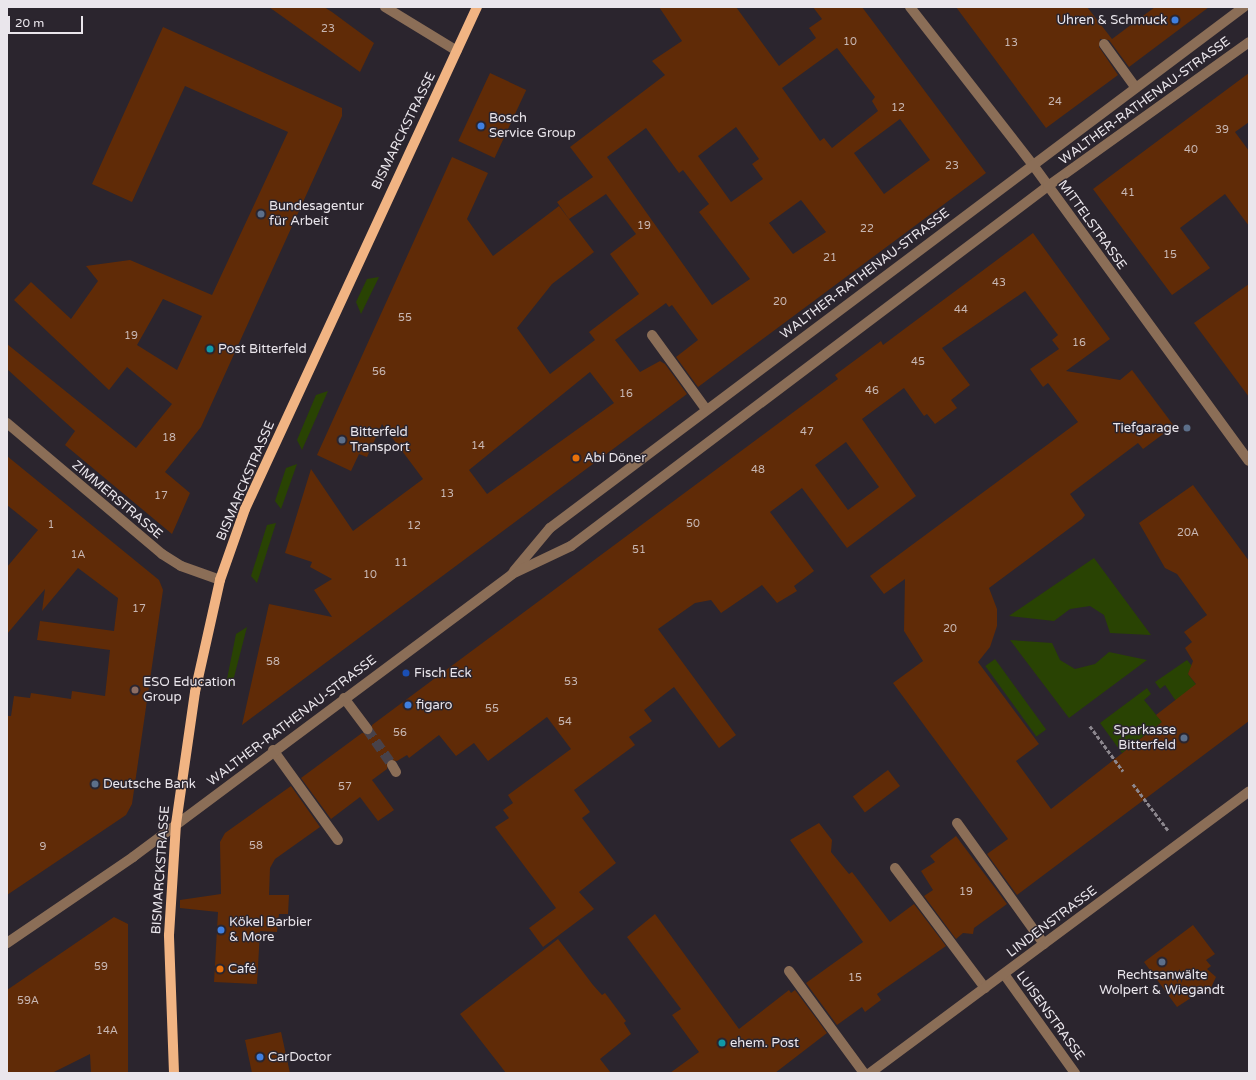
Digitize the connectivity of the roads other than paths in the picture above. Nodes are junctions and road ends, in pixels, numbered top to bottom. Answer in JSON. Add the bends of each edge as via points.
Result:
{"nodes":[{"id":1,"x":386,"y":7,"type":"edge"},
{"id":2,"x":476,"y":7,"type":"edge"},
{"id":3,"x":910,"y":7,"type":"edge"},
{"id":4,"x":1244,"y":7,"type":"edge"},
{"id":5,"x":1249,"y":42,"type":"edge"},
{"id":6,"x":1104,"y":44,"type":"dead end"},
{"id":7,"x":457,"y":51,"type":"junction"},
{"id":8,"x":1136,"y":88,"type":"junction"},
{"id":9,"x":1033,"y":166,"type":"junction"},
{"id":10,"x":1048,"y":186,"type":"junction"},
{"id":11,"x":652,"y":335,"type":"dead end"},
{"id":12,"x":705,"y":408,"type":"junction"},
{"id":13,"x":7,"y":423,"type":"edge"},
{"id":14,"x":1249,"y":461,"type":"edge"},
{"id":15,"x":512,"y":574,"type":"junction"},
{"id":16,"x":220,"y":580,"type":"junction"},
{"id":17,"x":344,"y":698,"type":"junction"},
{"id":18,"x":367,"y":730,"type":"tunnel mouth"},
{"id":19,"x":273,"y":750,"type":"junction"},
{"id":20,"x":1249,"y":792,"type":"edge"},
{"id":21,"x":957,"y":823,"type":"dead end"},
{"id":22,"x":176,"y":824,"type":"junction"},
{"id":23,"x":338,"y":840,"type":"dead end"},
{"id":24,"x":895,"y":868,"type":"dead end"},
{"id":25,"x":7,"y":943,"type":"edge"},
{"id":26,"x":1044,"y":944,"type":"junction"},
{"id":27,"x":789,"y":971,"type":"dead end"},
{"id":28,"x":1004,"y":974,"type":"junction"},
{"id":29,"x":985,"y":988,"type":"junction"},
{"id":30,"x":174,"y":1073,"type":"edge"},
{"id":31,"x":864,"y":1073,"type":"edge"},
{"id":32,"x":870,"y":1073,"type":"edge"},
{"id":33,"x":1075,"y":1073,"type":"edge"}],
"edges":[{"from":1,"to":7,"type":"street"},
{"from":2,"to":7,"type":"main road","name":"BISMARCKSTRASSE"},
{"from":3,"to":9,"type":"street","name":"MITTELSTRASSE"},
{"from":4,"to":8,"type":"street","name":"WALTHER-RATHENAU-STRASSE"},
{"from":5,"to":10,"type":"street","name":"WALTHER-RATHENAU-STRASSE"},
{"from":6,"to":8,"type":"street"},
{"from":7,"to":16,"type":"main road","name":"BISMARCKSTRASSE","via":[[245,509]]},
{"from":8,"to":9,"type":"street","name":"WALTHER-RATHENAU-STRASSE"},
{"from":9,"to":10,"type":"street","name":"MITTELSTRASSE"},
{"from":9,"to":12,"type":"street","name":"WALTHER-RATHENAU-STRASSE"},
{"from":10,"to":14,"type":"street","name":"MITTELSTRASSE"},
{"from":10,"to":15,"type":"street","name":"WALTHER-RATHENAU-STRASSE","via":[[571,546]]},
{"from":11,"to":12,"type":"street"},
{"from":12,"to":15,"type":"street","name":"WALTHER-RATHENAU-STRASSE","via":[[550,528]]},
{"from":13,"to":16,"type":"street","name":"ZIMMERSTRASSE","via":[[162,554],[181,566]]},
{"from":15,"to":17,"type":"street","name":"WALTHER-RATHENAU-STRASSE"},
{"from":16,"to":22,"type":"main road","name":"BISMARCKSTRASSE","via":[[195,692]]},
{"from":17,"to":18,"type":"street"},
{"from":17,"to":19,"type":"street","name":"WALTHER-RATHENAU-STRASSE"},
{"from":19,"to":22,"type":"street","name":"WALTHER-RATHENAU-STRASSE"},
{"from":19,"to":23,"type":"street"},
{"from":20,"to":26,"type":"street","name":"LINDENSTRASSE"},
{"from":21,"to":26,"type":"street"},
{"from":22,"to":25,"type":"street","name":"WALTHER-RATHENAU-STRASSE"},
{"from":22,"to":30,"type":"main road","name":"BISMARCKSTRASSE","via":[[169,936]]},
{"from":24,"to":29,"type":"street"},
{"from":26,"to":28,"type":"street","name":"LINDENSTRASSE"},
{"from":27,"to":31,"type":"street"},
{"from":28,"to":29,"type":"street","name":"LINDENSTRASSE"},
{"from":28,"to":33,"type":"street","name":"LUISENSTRASSE"},
{"from":29,"to":32,"type":"street","name":"LINDENSTRASSE"}]}
